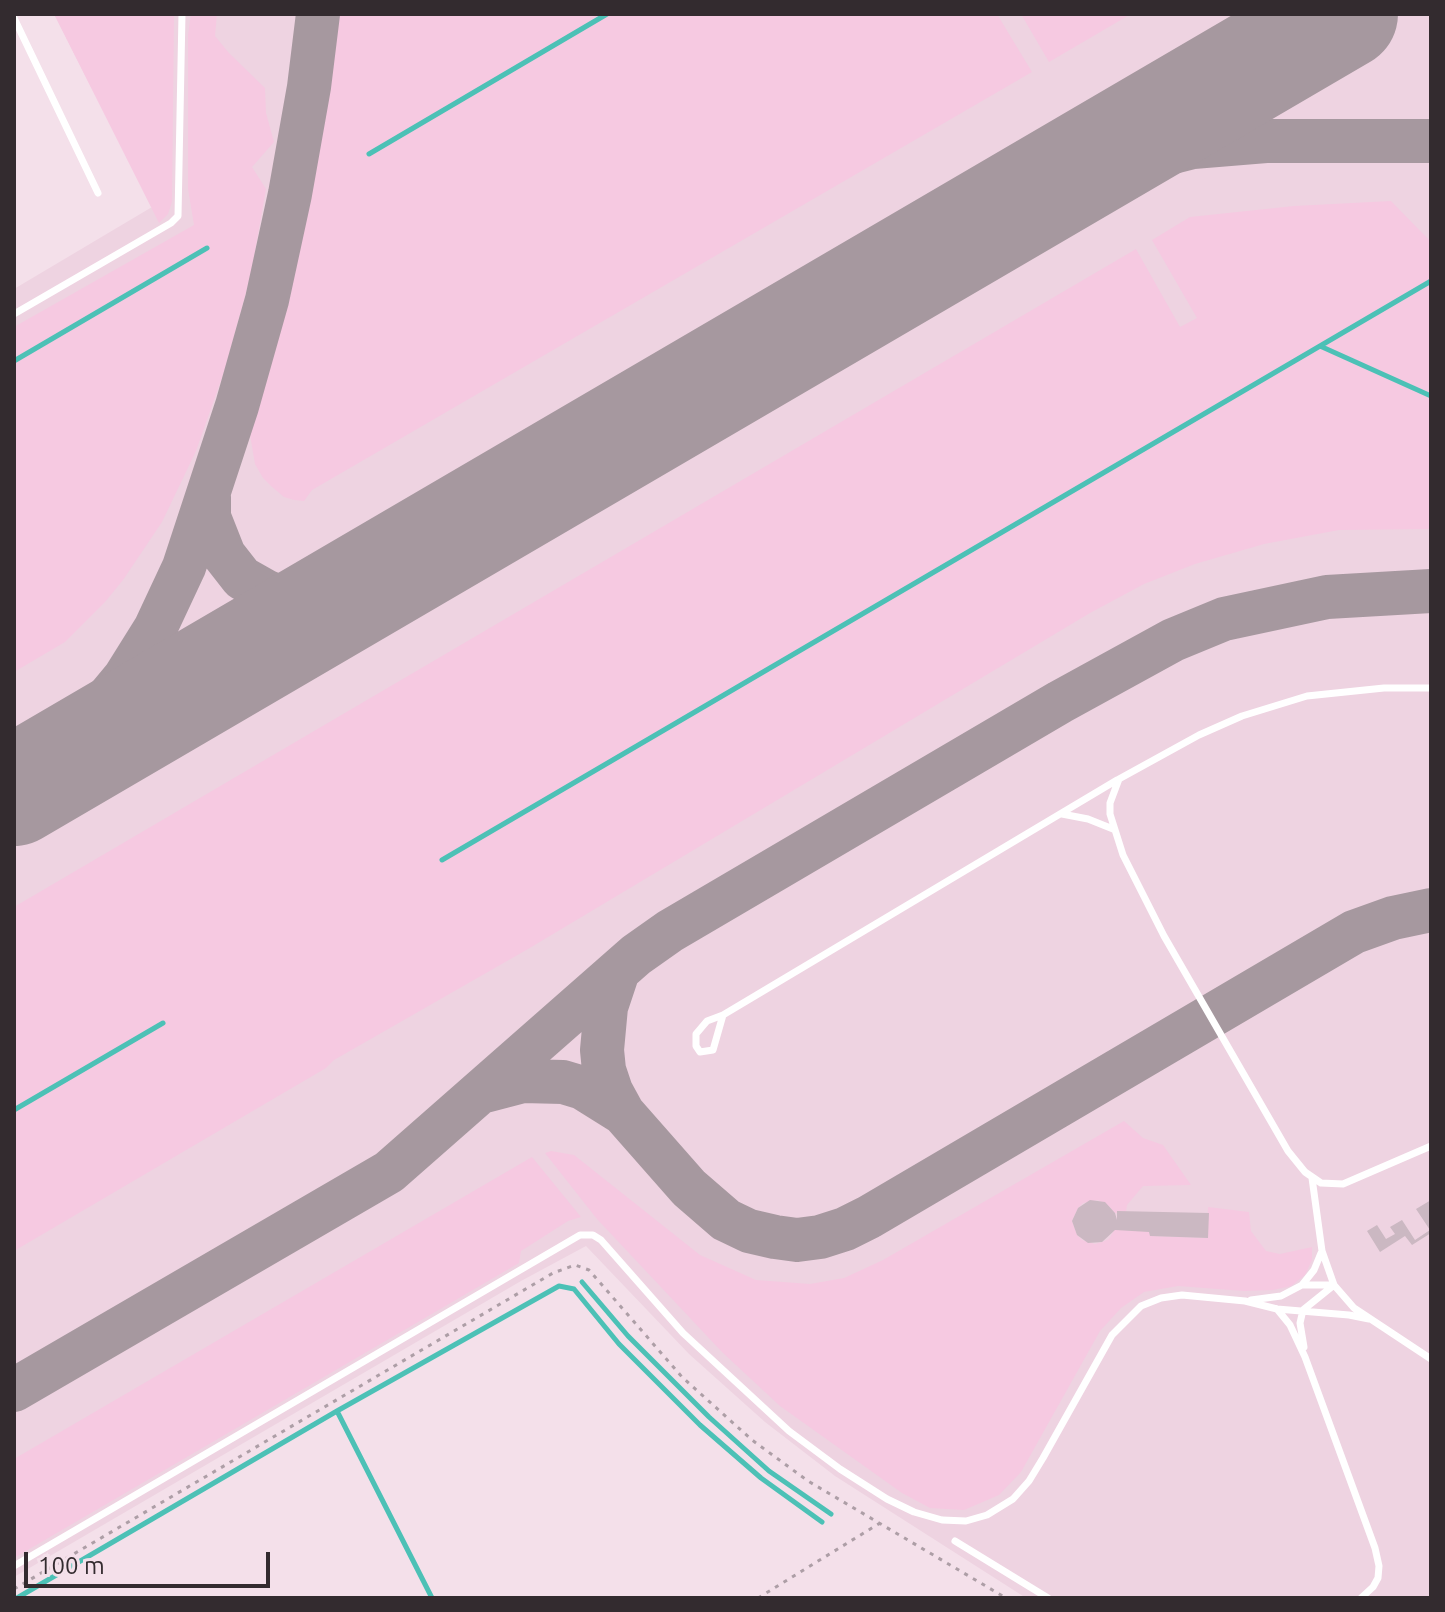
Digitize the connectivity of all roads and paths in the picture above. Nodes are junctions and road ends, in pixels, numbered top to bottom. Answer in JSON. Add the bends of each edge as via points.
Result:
{"nodes":[{"id":1,"x":182,"y":14,"type":"edge"},
{"id":2,"x":14,"y":18,"type":"edge"},
{"id":3,"x":98,"y":193,"type":"dead end"},
{"id":4,"x":14,"y":314,"type":"edge"},
{"id":5,"x":1431,"y":688,"type":"edge"},
{"id":6,"x":1119,"y":779,"type":"junction"},
{"id":7,"x":1061,"y":814,"type":"junction"},
{"id":8,"x":1113,"y":829,"type":"junction"},
{"id":9,"x":723,"y":1015,"type":"junction"},
{"id":10,"x":1431,"y":1146,"type":"edge"},
{"id":11,"x":1312,"y":1178,"type":"junction"},
{"id":12,"x":1322,"y":1251,"type":"junction"},
{"id":13,"x":1302,"y":1285,"type":"junction"},
{"id":14,"x":1334,"y":1285,"type":"junction"},
{"id":15,"x":1245,"y":1301,"type":"junction"},
{"id":16,"x":1277,"y":1309,"type":"junction"},
{"id":17,"x":1303,"y":1310,"type":"junction"},
{"id":18,"x":1369,"y":1319,"type":"junction"},
{"id":19,"x":1305,"y":1357,"type":"junction"},
{"id":20,"x":1431,"y":1359,"type":"edge"},
{"id":21,"x":880,"y":1523,"type":"junction"},
{"id":22,"x":955,"y":1541,"type":"dead end"},
{"id":23,"x":14,"y":1566,"type":"edge"},
{"id":24,"x":14,"y":1589,"type":"edge"},
{"id":25,"x":758,"y":1598,"type":"edge"},
{"id":26,"x":1006,"y":1598,"type":"edge"},
{"id":27,"x":1048,"y":1598,"type":"edge"},
{"id":28,"x":1361,"y":1598,"type":"edge"}],
"edges":[{"from":1,"to":4,"type":"lane","via":[[178,216]]},
{"from":2,"to":3,"type":"lane"},
{"from":5,"to":6,"type":"lane","via":[[1307,696],[1275,705],[1211,730]]},
{"from":6,"to":7,"type":"lane"},
{"from":6,"to":8,"type":"lane","via":[[1110,803]]},
{"from":7,"to":8,"type":"lane"},
{"from":7,"to":9,"type":"lane"},
{"from":8,"to":11,"type":"lane","via":[[1218,1033],[1288,1151]]},
{"from":9,"to":9,"type":"lane","via":[[713,1050],[700,1052],[695,1040],[699,1029]]},
{"from":10,"to":11,"type":"lane","via":[[1343,1184]]},
{"from":11,"to":12,"type":"lane"},
{"from":12,"to":13,"type":"lane"},
{"from":12,"to":14,"type":"lane"},
{"from":13,"to":14,"type":"lane"},
{"from":13,"to":15,"type":"lane","via":[[1281,1296]]},
{"from":14,"to":17,"type":"lane"},
{"from":14,"to":18,"type":"lane"},
{"from":15,"to":16,"type":"lane"},
{"from":15,"to":23,"type":"lane","via":[[1182,1295],[1141,1306],[1112,1335],[1043,1458],[1013,1499],[987,1515],[942,1520],[887,1499],[789,1431],[683,1333],[601,1240],[580,1235]]},
{"from":16,"to":17,"type":"lane"},
{"from":16,"to":19,"type":"lane"},
{"from":17,"to":18,"type":"lane"},
{"from":17,"to":19,"type":"lane"},
{"from":18,"to":20,"type":"lane"},
{"from":19,"to":28,"type":"lane","via":[[1375,1548],[1378,1578]]},
{"from":21,"to":24,"type":"path","via":[[752,1440],[682,1377],[589,1270],[575,1265],[553,1273]]},
{"from":21,"to":25,"type":"path"},
{"from":21,"to":26,"type":"path"},
{"from":22,"to":27,"type":"lane"}]}
